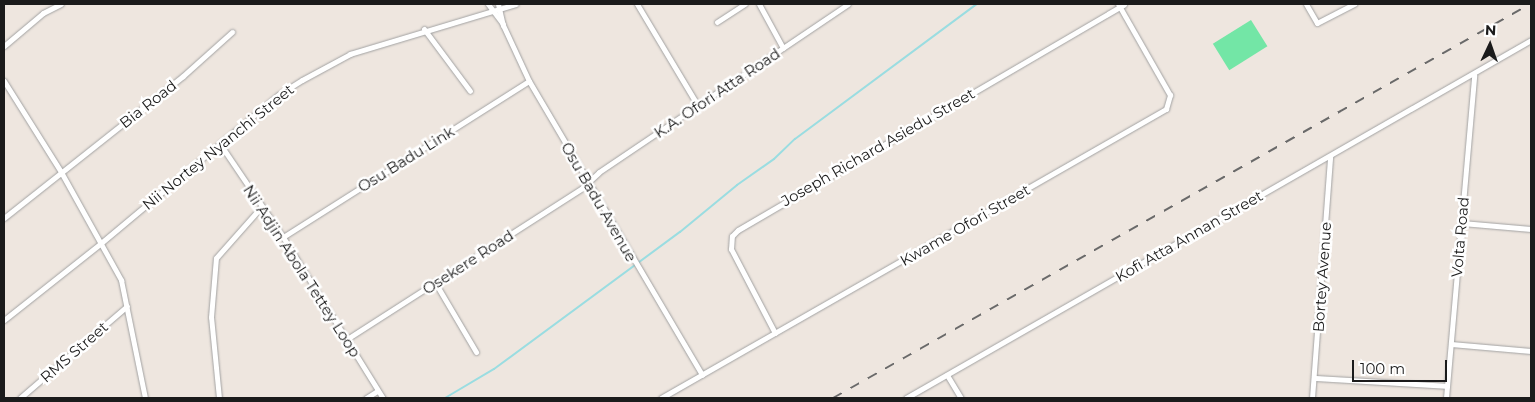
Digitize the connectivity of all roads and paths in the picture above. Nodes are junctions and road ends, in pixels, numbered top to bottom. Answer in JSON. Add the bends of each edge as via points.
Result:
{"nodes":[{"id":1,"x":61,"y":4,"type":"edge"},
{"id":2,"x":488,"y":4,"type":"edge"},
{"id":3,"x":516,"y":4,"type":"edge"},
{"id":4,"x":637,"y":4,"type":"edge"},
{"id":5,"x":745,"y":4,"type":"edge"},
{"id":6,"x":758,"y":4,"type":"edge"},
{"id":7,"x":848,"y":4,"type":"edge"},
{"id":8,"x":1306,"y":4,"type":"edge"},
{"id":9,"x":1354,"y":4,"type":"edge"},
{"id":10,"x":1121,"y":5,"type":"edge"},
{"id":11,"x":499,"y":6,"type":"edge"},
{"id":12,"x":491,"y":10,"type":"junction"},
{"id":13,"x":716,"y":22,"type":"dead end"},
{"id":14,"x":503,"y":24,"type":"junction"},
{"id":15,"x":424,"y":29,"type":"junction"},
{"id":16,"x":232,"y":32,"type":"dead end"},
{"id":17,"x":1531,"y":40,"type":"edge"},
{"id":18,"x":4,"y":46,"type":"edge"},
{"id":19,"x":783,"y":48,"type":"junction"},
{"id":20,"x":1474,"y":75,"type":"junction"},
{"id":21,"x":4,"y":81,"type":"edge"},
{"id":22,"x":529,"y":81,"type":"junction"},
{"id":23,"x":470,"y":91,"type":"dead end"},
{"id":24,"x":698,"y":106,"type":"junction"},
{"id":25,"x":220,"y":144,"type":"junction"},
{"id":26,"x":1330,"y":156,"type":"junction"},
{"id":27,"x":61,"y":172,"type":"junction"},
{"id":28,"x":587,"y":183,"type":"junction"},
{"id":29,"x":262,"y":206,"type":"junction"},
{"id":30,"x":4,"y":218,"type":"edge"},
{"id":31,"x":1462,"y":223,"type":"junction"},
{"id":32,"x":1531,"y":229,"type":"edge"},
{"id":33,"x":283,"y":237,"type":"junction"},
{"id":34,"x":101,"y":243,"type":"junction"},
{"id":35,"x":436,"y":284,"type":"junction"},
{"id":36,"x":127,"y":306,"type":"junction"},
{"id":37,"x":4,"y":320,"type":"edge"},
{"id":38,"x":775,"y":333,"type":"junction"},
{"id":39,"x":347,"y":339,"type":"junction"},
{"id":40,"x":1451,"y":344,"type":"junction"},
{"id":41,"x":1531,"y":351,"type":"edge"},
{"id":42,"x":476,"y":352,"type":"dead end"},
{"id":43,"x":702,"y":375,"type":"junction"},
{"id":44,"x":947,"y":375,"type":"junction"},
{"id":45,"x":1314,"y":378,"type":"junction"},
{"id":46,"x":1447,"y":386,"type":"junction"},
{"id":47,"x":377,"y":391,"type":"junction"},
{"id":48,"x":20,"y":398,"type":"edge"},
{"id":49,"x":144,"y":398,"type":"edge"},
{"id":50,"x":219,"y":398,"type":"edge"},
{"id":51,"x":366,"y":398,"type":"edge"},
{"id":52,"x":383,"y":398,"type":"edge"},
{"id":53,"x":661,"y":398,"type":"edge"},
{"id":54,"x":906,"y":398,"type":"edge"},
{"id":55,"x":961,"y":398,"type":"edge"},
{"id":56,"x":1312,"y":398,"type":"edge"},
{"id":57,"x":1446,"y":398,"type":"edge"}],
"edges":[{"from":1,"to":18,"type":"street","via":[[43,13]]},
{"from":2,"to":12,"type":"street","name":"Osu Badu Avenue"},
{"from":3,"to":11,"type":"street","name":"Nii Nortey Nyanchi Street"},
{"from":4,"to":24,"type":"street"},
{"from":5,"to":13,"type":"street"},
{"from":6,"to":19,"type":"street"},
{"from":7,"to":19,"type":"street","name":"K.A. Ofori Atta Road"},
{"from":8,"to":9,"type":"street","via":[[1317,23]]},
{"from":10,"to":38,"type":"street","name":"Joseph Richard Asiedu Street","via":[[738,230],[732,236],[731,249]]},
{"from":10,"to":38,"type":"street","name":"Kwame Ofori Street","via":[[1170,95],[1166,109]]},
{"from":11,"to":12,"type":"street","name":"Nii Nortey Nyanchi Street"},
{"from":11,"to":14,"type":"street","name":"Osu Badu Avenue"},
{"from":12,"to":14,"type":"street","name":"Osu Badu Avenue"},
{"from":12,"to":15,"type":"street","name":"Nii Nortey Nyanchi Street"},
{"from":14,"to":22,"type":"street","name":"Osu Badu Avenue"},
{"from":15,"to":23,"type":"street"},
{"from":15,"to":25,"type":"street","name":"Nii Nortey Nyanchi Street","via":[[331,62],[278,95]]},
{"from":16,"to":27,"type":"street","name":"Bia Road","via":[[177,82]]},
{"from":17,"to":20,"type":"street","name":"Kofi Atta Annan Street"},
{"from":19,"to":24,"type":"street","name":"K.A. Ofori Atta Road"},
{"from":20,"to":26,"type":"street","name":"Kofi Atta Annan Street"},
{"from":20,"to":31,"type":"street","name":"Volta Road"},
{"from":21,"to":27,"type":"street"},
{"from":22,"to":28,"type":"street","name":"Osu Badu Avenue"},
{"from":22,"to":33,"type":"street","name":"Osu Badu Link"},
{"from":24,"to":28,"type":"street","name":"K.A. Ofori Atta Road"},
{"from":25,"to":29,"type":"street","name":"Nii Adjin Abola Tettey Loop"},
{"from":25,"to":34,"type":"street","name":"Nii Nortey Nyanchi Street"},
{"from":26,"to":44,"type":"street","name":"Kofi Atta Annan Street"},
{"from":26,"to":45,"type":"street","name":"Bortey Avenue"},
{"from":27,"to":30,"type":"street","name":"Bia Road"},
{"from":27,"to":34,"type":"street"},
{"from":28,"to":35,"type":"street","name":"Osekere Road"},
{"from":28,"to":43,"type":"street","name":"Osu Badu Avenue"},
{"from":29,"to":33,"type":"street","name":"Nii Adjin Abola Tettey Loop"},
{"from":29,"to":50,"type":"street","via":[[216,258],[210,317]]},
{"from":31,"to":32,"type":"street"},
{"from":31,"to":40,"type":"street","name":"Volta Road"},
{"from":33,"to":39,"type":"street","name":"Nii Adjin Abola Tettey Loop"},
{"from":34,"to":36,"type":"street","via":[[121,280]]},
{"from":34,"to":37,"type":"street","name":"Nii Nortey Nyanchi Street"},
{"from":35,"to":39,"type":"street","name":"Osekere Road"},
{"from":35,"to":42,"type":"street"},
{"from":36,"to":48,"type":"street","name":"RMS Street"},
{"from":36,"to":49,"type":"street"},
{"from":38,"to":43,"type":"street","name":"Kwame Ofori Street"},
{"from":39,"to":47,"type":"street","name":"Nii Adjin Abola Tettey Loop"},
{"from":40,"to":41,"type":"street"},
{"from":40,"to":46,"type":"street","name":"Volta Road"},
{"from":43,"to":53,"type":"street","name":"Kwame Ofori Street"},
{"from":44,"to":54,"type":"street","name":"Kofi Atta Annan Street"},
{"from":44,"to":55,"type":"street"},
{"from":45,"to":46,"type":"street"},
{"from":45,"to":56,"type":"street","name":"Bortey Avenue"},
{"from":46,"to":57,"type":"street","name":"Volta Road"},
{"from":47,"to":51,"type":"street"},
{"from":47,"to":52,"type":"street","name":"Nii Adjin Abola Tettey Loop"}]}
